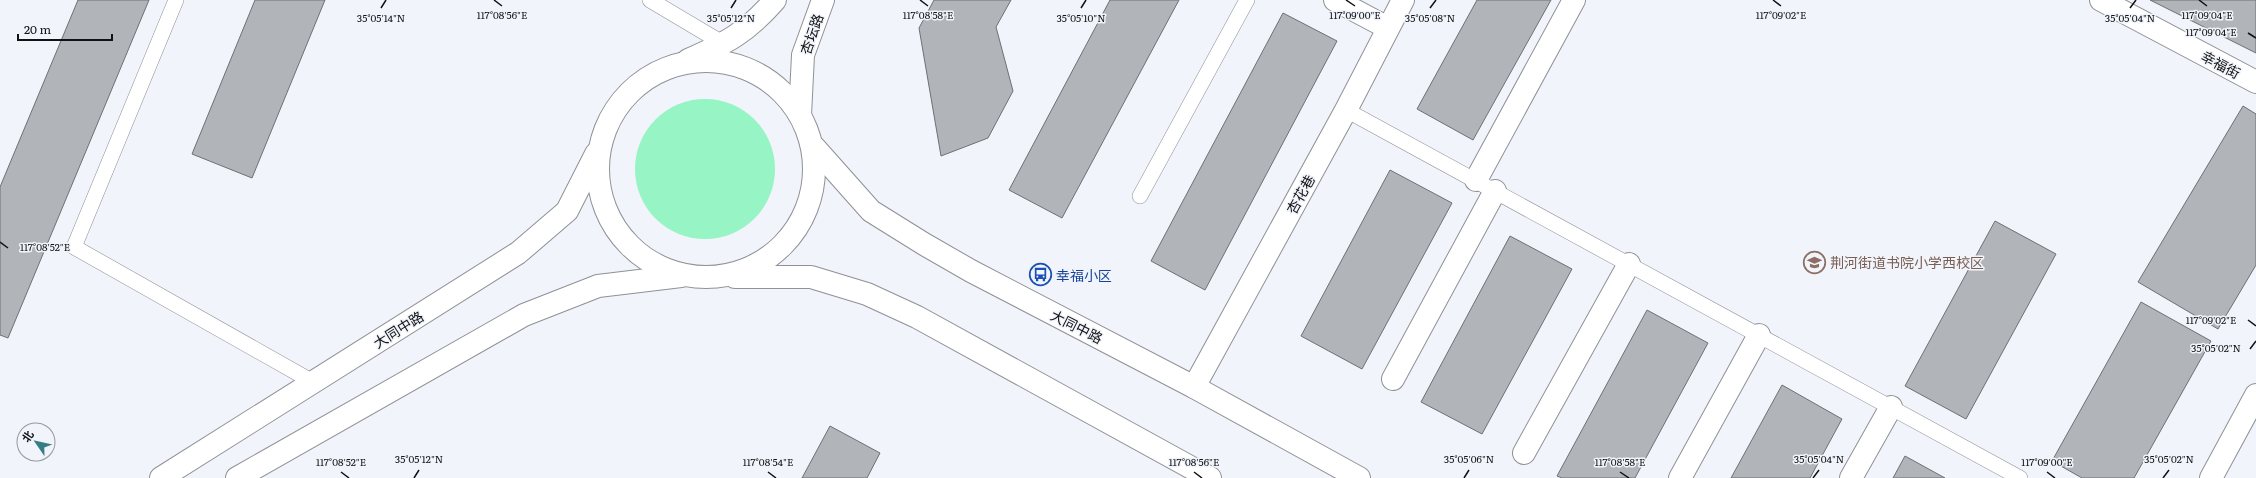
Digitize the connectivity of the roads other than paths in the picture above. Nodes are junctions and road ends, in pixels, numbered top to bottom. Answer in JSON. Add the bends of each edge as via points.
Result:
{"nodes":[{"id":1,"x":176,"y":0,"type":"edge"},
{"id":2,"x":650,"y":0,"type":"edge"},
{"id":3,"x":775,"y":0,"type":"edge"},
{"id":4,"x":823,"y":0,"type":"edge"},
{"id":5,"x":1247,"y":0,"type":"edge"},
{"id":6,"x":1335,"y":0,"type":"edge"},
{"id":7,"x":1403,"y":0,"type":"edge"},
{"id":8,"x":1574,"y":0,"type":"edge"},
{"id":9,"x":2101,"y":0,"type":"edge"},
{"id":10,"x":1388,"y":28,"type":"junction"},
{"id":11,"x":724,"y":44,"type":"junction"},
{"id":12,"x":678,"y":64,"type":"junction"},
{"id":13,"x":2256,"y":82,"type":"edge"},
{"id":14,"x":1346,"y":110,"type":"junction"},
{"id":15,"x":800,"y":116,"type":"junction"},
{"id":16,"x":600,"y":146,"type":"junction"},
{"id":17,"x":815,"y":148,"type":"junction"},
{"id":18,"x":1476,"y":180,"type":"junction"},
{"id":19,"x":1495,"y":191,"type":"junction"},
{"id":20,"x":1140,"y":196,"type":"dead end"},
{"id":21,"x":1629,"y":264,"type":"junction"},
{"id":22,"x":683,"y":275,"type":"junction"},
{"id":23,"x":722,"y":276,"type":"junction"},
{"id":24,"x":1759,"y":335,"type":"junction"},
{"id":25,"x":1393,"y":378,"type":"dead end"},
{"id":26,"x":313,"y":382,"type":"junction"},
{"id":27,"x":1194,"y":388,"type":"junction"},
{"id":28,"x":2256,"y":395,"type":"edge"},
{"id":29,"x":1891,"y":407,"type":"junction"},
{"id":30,"x":1524,"y":453,"type":"dead end"},
{"id":31,"x":160,"y":478,"type":"edge"},
{"id":32,"x":237,"y":478,"type":"edge"},
{"id":33,"x":1210,"y":478,"type":"edge"},
{"id":34,"x":1359,"y":478,"type":"edge"},
{"id":35,"x":1680,"y":478,"type":"edge"},
{"id":36,"x":1851,"y":478,"type":"edge"},
{"id":37,"x":2020,"y":478,"type":"edge"},
{"id":38,"x":2211,"y":478,"type":"edge"}],
"edges":[{"from":1,"to":26,"type":"lane","via":[[74,247]]},
{"from":2,"to":11,"type":"lane"},
{"from":3,"to":11,"type":"main road","via":[[757,20]]},
{"from":4,"to":15,"type":"main road","name":"杏坛路","via":[[803,55]]},
{"from":5,"to":20,"type":"lane"},
{"from":6,"to":10,"type":"main road"},
{"from":7,"to":10,"type":"main road","name":"杏花巷"},
{"from":8,"to":18,"type":"main road"},
{"from":9,"to":13,"type":"main road","name":"幸福街"},
{"from":10,"to":14,"type":"main road","name":"杏花巷"},
{"from":11,"to":12,"type":"main road"},
{"from":12,"to":15,"type":"main road","via":[[728,63],[776,86]]},
{"from":12,"to":16,"type":"main road","via":[[649,76],[620,102],[608,122]]},
{"from":14,"to":18,"type":"lane"},
{"from":14,"to":27,"type":"main road","name":"杏花巷"},
{"from":15,"to":17,"type":"main road"},
{"from":16,"to":22,"type":"main road","via":[[598,179],[608,217],[620,236],[648,262]]},
{"from":16,"to":26,"type":"main road","name":"大同中路","via":[[567,211],[518,253]]},
{"from":17,"to":23,"type":"main road","via":[[811,192],[797,227],[779,248],[747,269]]},
{"from":17,"to":27,"type":"main road","name":"大同中路","via":[[871,211],[970,271]]},
{"from":18,"to":19,"type":"lane"},
{"from":19,"to":21,"type":"lane"},
{"from":19,"to":25,"type":"main road"},
{"from":21,"to":24,"type":"lane"},
{"from":21,"to":30,"type":"main road"},
{"from":22,"to":23,"type":"main road"},
{"from":22,"to":32,"type":"main road","via":[[598,286],[524,315]]},
{"from":23,"to":33,"type":"main road","via":[[811,277],[867,294],[917,316]]},
{"from":24,"to":29,"type":"lane"},
{"from":24,"to":35,"type":"main road"},
{"from":26,"to":31,"type":"main road","name":"大同中路"},
{"from":27,"to":34,"type":"main road","name":"大同中路"},
{"from":28,"to":38,"type":"main road"},
{"from":29,"to":36,"type":"main road"},
{"from":29,"to":37,"type":"lane"}]}
